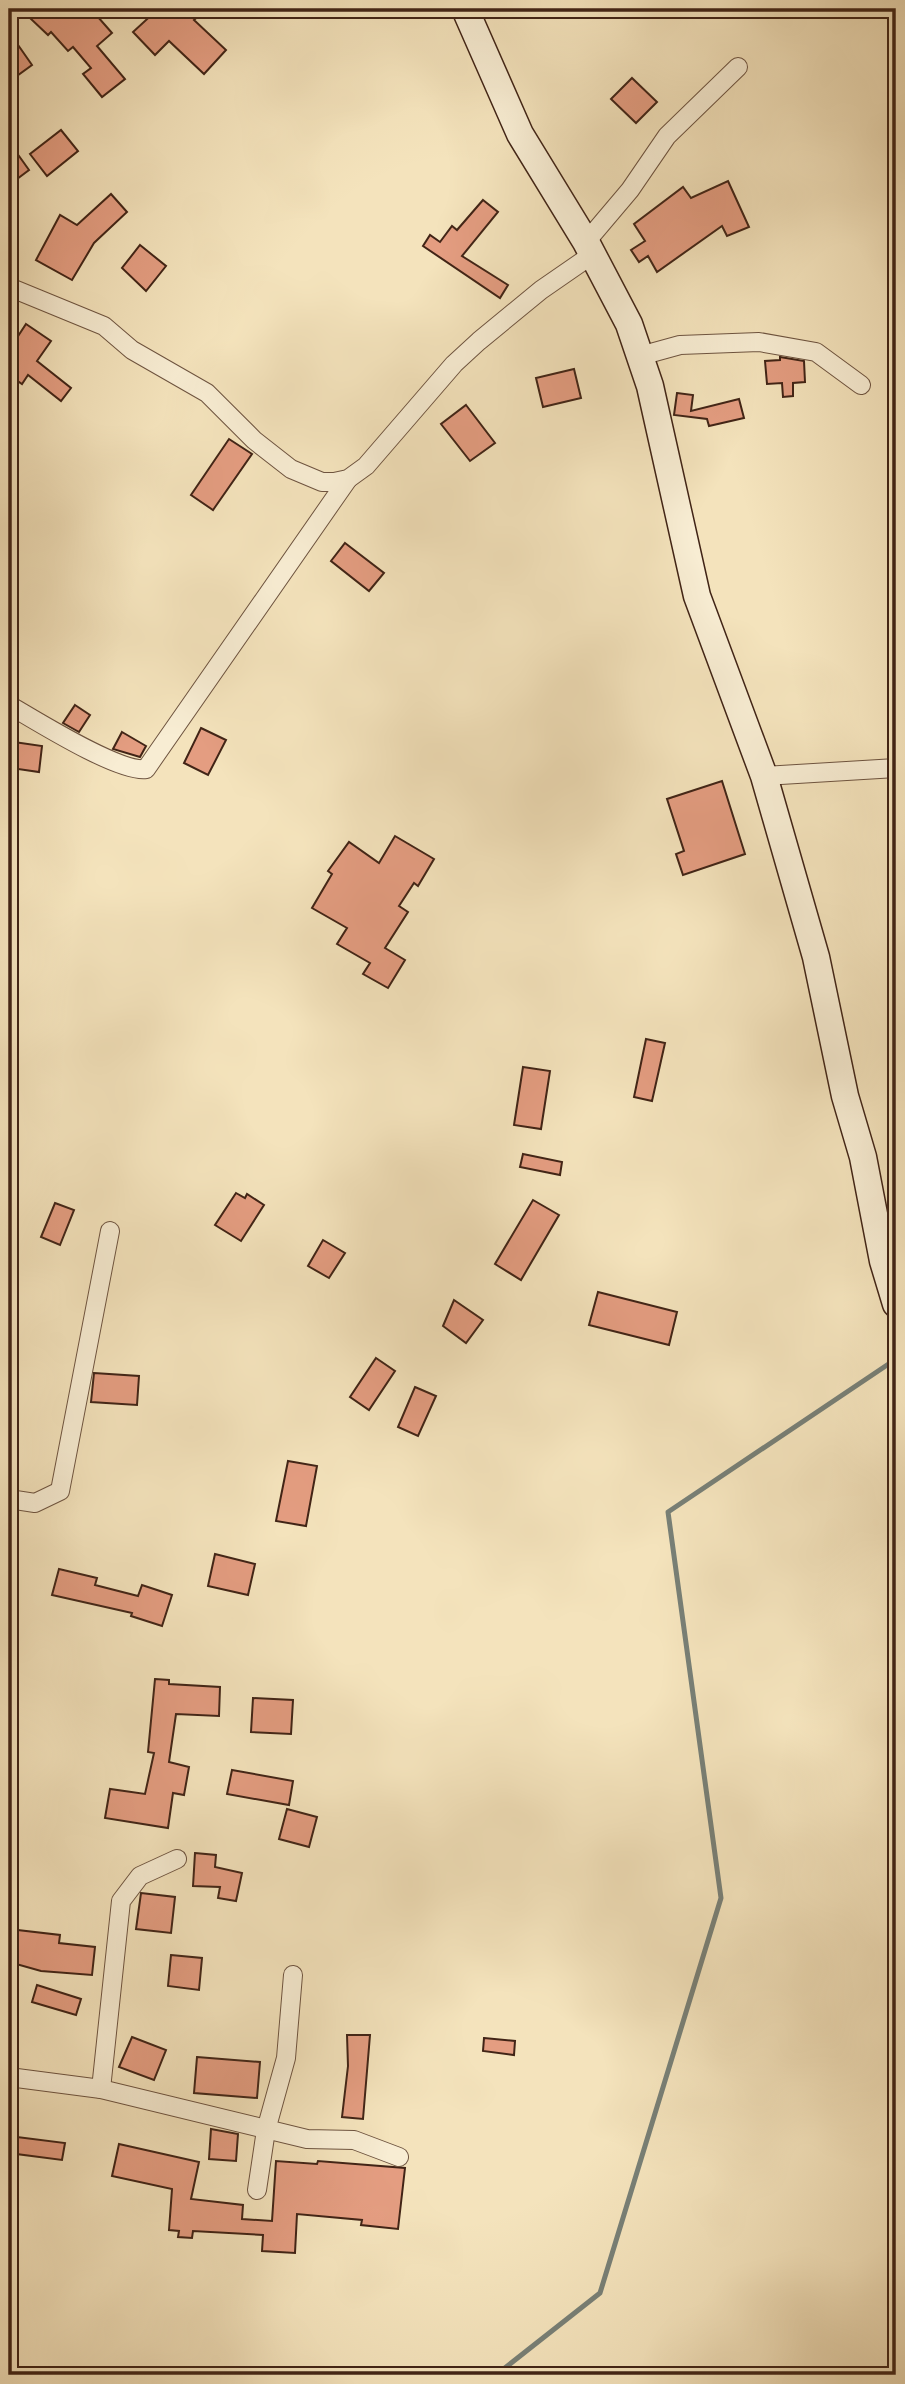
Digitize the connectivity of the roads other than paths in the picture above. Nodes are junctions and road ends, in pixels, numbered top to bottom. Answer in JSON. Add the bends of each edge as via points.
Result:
{"nodes":[{"id":1,"x":465,"y":9,"type":"edge"},
{"id":2,"x":738,"y":67,"type":"dead end"},
{"id":3,"x":590,"y":248,"type":"junction"},
{"id":4,"x":9,"y":287,"type":"edge"},
{"id":5,"x":640,"y":356,"type":"junction"},
{"id":6,"x":860,"y":385,"type":"dead end"},
{"id":7,"x":348,"y":479,"type":"junction"},
{"id":8,"x":9,"y":705,"type":"edge"},
{"id":9,"x":896,"y":768,"type":"edge"},
{"id":10,"x":764,"y":776,"type":"junction"},
{"id":11,"x":110,"y":1231,"type":"dead end"},
{"id":12,"x":896,"y":1304,"type":"edge"},
{"id":13,"x":9,"y":1499,"type":"edge"},
{"id":14,"x":177,"y":1859,"type":"dead end"},
{"id":15,"x":293,"y":1975,"type":"dead end"},
{"id":16,"x":9,"y":2077,"type":"edge"},
{"id":17,"x":101,"y":2089,"type":"junction"},
{"id":18,"x":266,"y":2130,"type":"junction"},
{"id":19,"x":399,"y":2157,"type":"dead end"},
{"id":20,"x":257,"y":2190,"type":"dead end"}],
"edges":[{"from":1,"to":3,"type":"street","via":[[520,135]]},
{"from":2,"to":3,"type":"street","via":[[667,136]]},
{"from":3,"to":5,"type":"street"},
{"from":3,"to":7,"type":"street","via":[[454,364],[366,466]]},
{"from":4,"to":7,"type":"street","via":[[104,326],[132,350],[207,393],[291,469],[322,482]]},
{"from":5,"to":6,"type":"street","via":[[680,345],[759,342],[816,352]]},
{"from":5,"to":10,"type":"street","via":[[697,596]]},
{"from":7,"to":8,"type":"street","via":[[146,769],[112,761]]},
{"from":9,"to":10,"type":"street"},
{"from":10,"to":12,"type":"street","via":[[816,957]]},
{"from":11,"to":13,"type":"street","via":[[60,1491],[35,1503]]},
{"from":14,"to":17,"type":"street","via":[[140,1876],[121,1901]]},
{"from":15,"to":18,"type":"street","via":[[286,2057]]},
{"from":16,"to":17,"type":"street"},
{"from":17,"to":18,"type":"street"},
{"from":18,"to":19,"type":"street","via":[[307,2139],[354,2140]]},
{"from":18,"to":20,"type":"street"}]}
